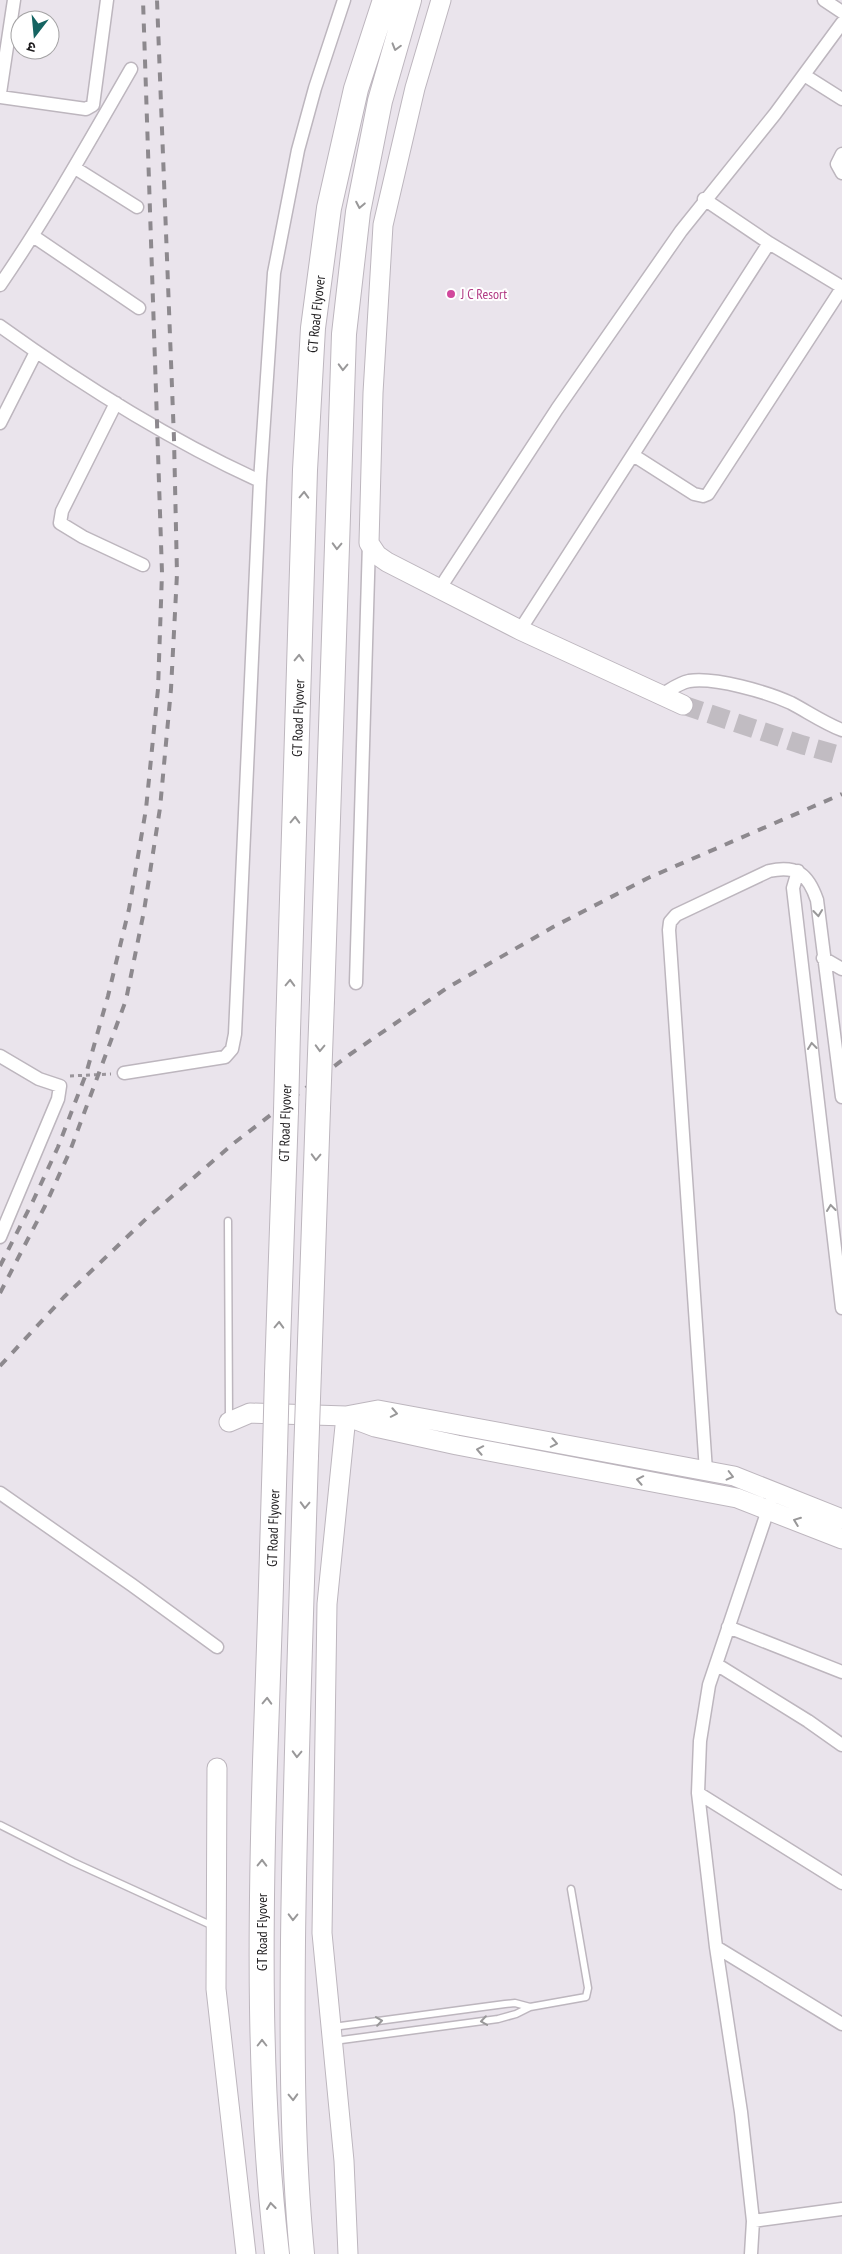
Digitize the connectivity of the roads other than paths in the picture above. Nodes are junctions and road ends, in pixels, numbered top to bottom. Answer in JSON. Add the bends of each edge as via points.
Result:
{"nodes":[{"id":1,"x":14,"y":0,"type":"edge"},
{"id":2,"x":107,"y":0,"type":"edge"},
{"id":3,"x":344,"y":0,"type":"edge"},
{"id":4,"x":386,"y":0,"type":"edge"},
{"id":5,"x":410,"y":0,"type":"edge"},
{"id":6,"x":441,"y":0,"type":"edge"},
{"id":7,"x":824,"y":0,"type":"edge"},
{"id":8,"x":842,"y":12,"type":"edge"},
{"id":9,"x":842,"y":23,"type":"edge"},
{"id":10,"x":131,"y":69,"type":"dead end"},
{"id":11,"x":804,"y":75,"type":"junction"},
{"id":12,"x":0,"y":93,"type":"edge"},
{"id":13,"x":0,"y":97,"type":"edge"},
{"id":14,"x":842,"y":99,"type":"edge"},
{"id":15,"x":842,"y":154,"type":"edge"},
{"id":16,"x":75,"y":168,"type":"junction"},
{"id":17,"x":842,"y":173,"type":"edge"},
{"id":18,"x":704,"y":199,"type":"junction"},
{"id":19,"x":137,"y":207,"type":"dead end"},
{"id":20,"x":33,"y":236,"type":"junction"},
{"id":21,"x":769,"y":243,"type":"junction"},
{"id":22,"x":0,"y":285,"type":"edge"},
{"id":23,"x":842,"y":288,"type":"edge"},
{"id":24,"x":139,"y":308,"type":"dead end"},
{"id":25,"x":0,"y":326,"type":"edge"},
{"id":26,"x":36,"y":352,"type":"junction"},
{"id":27,"x":116,"y":403,"type":"junction"},
{"id":28,"x":0,"y":423,"type":"edge"},
{"id":29,"x":633,"y":455,"type":"junction"},
{"id":30,"x":260,"y":482,"type":"junction"},
{"id":31,"x":369,"y":542,"type":"junction"},
{"id":32,"x":143,"y":565,"type":"dead end"},
{"id":33,"x":440,"y":588,"type":"junction"},
{"id":34,"x":520,"y":630,"type":"junction"},
{"id":35,"x":662,"y":695,"type":"junction"},
{"id":36,"x":683,"y":705,"type":"tunnel mouth"},
{"id":37,"x":842,"y":730,"type":"edge"},
{"id":38,"x":798,"y":871,"type":"junction"},
{"id":39,"x":823,"y":958,"type":"junction"},
{"id":40,"x":842,"y":969,"type":"edge"},
{"id":41,"x":356,"y":982,"type":"dead end"},
{"id":42,"x":0,"y":1056,"type":"edge"},
{"id":43,"x":124,"y":1073,"type":"road end"},
{"id":44,"x":842,"y":1097,"type":"edge"},
{"id":45,"x":228,"y":1221,"type":"dead end"},
{"id":46,"x":0,"y":1236,"type":"edge"},
{"id":47,"x":842,"y":1308,"type":"edge"},
{"id":48,"x":346,"y":1416,"type":"junction"},
{"id":49,"x":229,"y":1422,"type":"joint"},
{"id":50,"x":706,"y":1471,"type":"junction"},
{"id":51,"x":0,"y":1492,"type":"edge"},
{"id":52,"x":774,"y":1492,"type":"junction"},
{"id":53,"x":768,"y":1510,"type":"junction"},
{"id":54,"x":842,"y":1518,"type":"edge"},
{"id":55,"x":842,"y":1538,"type":"edge"},
{"id":56,"x":728,"y":1627,"type":"junction"},
{"id":57,"x":217,"y":1647,"type":"dead end"},
{"id":58,"x":716,"y":1664,"type":"junction"},
{"id":59,"x":842,"y":1672,"type":"edge"},
{"id":60,"x":842,"y":1745,"type":"edge"},
{"id":61,"x":217,"y":1768,"type":"dead end"},
{"id":62,"x":698,"y":1793,"type":"junction"},
{"id":63,"x":0,"y":1825,"type":"edge"},
{"id":64,"x":842,"y":1883,"type":"edge"},
{"id":65,"x":571,"y":1890,"type":"dead end"},
{"id":66,"x":216,"y":1928,"type":"junction"},
{"id":67,"x":716,"y":1947,"type":"junction"},
{"id":68,"x":530,"y":2007,"type":"junction"},
{"id":69,"x":842,"y":2024,"type":"edge"},
{"id":70,"x":332,"y":2034,"type":"junction"},
{"id":71,"x":842,"y":2208,"type":"edge"},
{"id":72,"x":753,"y":2220,"type":"junction"},
{"id":73,"x":246,"y":2254,"type":"edge"},
{"id":74,"x":277,"y":2254,"type":"edge"},
{"id":75,"x":302,"y":2254,"type":"edge"},
{"id":76,"x":348,"y":2254,"type":"edge"},
{"id":77,"x":751,"y":2254,"type":"edge"}],
"edges":[{"from":1,"to":12,"type":"street"},
{"from":2,"to":13,"type":"street","via":[[94,105],[86,109]]},
{"from":3,"to":30,"type":"street","via":[[298,150],[274,273]]},
{"from":74,"to":4,"type":"highway","name":"GT Road Flyover","one_way":true,"bridge":true,"via":[[270,2196],[262,2057],[262,1862],[305,470],[313,328],[329,208],[356,89]]},
{"from":5,"to":75,"type":"highway","one_way":true,"bridge":true,"via":[[380,101],[358,212],[344,334],[294,1864],[292,2058],[296,2194]]},
{"from":6,"to":31,"type":"street","via":[[415,88],[383,225],[373,393]]},
{"from":7,"to":8,"type":"street"},
{"from":9,"to":11,"type":"street"},
{"from":10,"to":16,"type":"street"},
{"from":11,"to":14,"type":"street"},
{"from":11,"to":18,"type":"street"},
{"from":15,"to":17,"type":"street","via":[[837,164]]},
{"from":16,"to":19,"type":"street"},
{"from":16,"to":20,"type":"street"},
{"from":18,"to":21,"type":"street"},
{"from":18,"to":33,"type":"street","via":[[557,409]]},
{"from":20,"to":22,"type":"street"},
{"from":20,"to":24,"type":"street"},
{"from":21,"to":23,"type":"street"},
{"from":21,"to":29,"type":"street"},
{"from":23,"to":29,"type":"street","via":[[708,494],[694,494]]},
{"from":25,"to":26,"type":"street"},
{"from":26,"to":27,"type":"street"},
{"from":26,"to":28,"type":"street"},
{"from":27,"to":30,"type":"street","via":[[197,452]]},
{"from":27,"to":32,"type":"street","via":[[62,511],[60,523],[76,534]]},
{"from":29,"to":34,"type":"street"},
{"from":30,"to":43,"type":"street","via":[[232,1049],[224,1057]]},
{"from":31,"to":33,"type":"street","via":[[377,555],[387,562]]},
{"from":31,"to":41,"type":"street"},
{"from":33,"to":34,"type":"street"},
{"from":34,"to":35,"type":"street"},
{"from":35,"to":36,"type":"street"},
{"from":35,"to":37,"type":"street","via":[[690,681],[737,686],[767,693]]},
{"from":38,"to":39,"type":"street","one_way":true,"via":[[811,883],[817,900]]},
{"from":47,"to":38,"type":"street","one_way":true,"via":[[794,888]]},
{"from":38,"to":50,"type":"street","via":[[769,871],[682,910],[670,922]]},
{"from":39,"to":40,"type":"street"},
{"from":39,"to":44,"type":"street"},
{"from":42,"to":46,"type":"street","via":[[39,1079],[60,1086],[58,1099]]},
{"from":45,"to":49,"type":"lane"},
{"from":48,"to":49,"type":"street","via":[[250,1412]]},
{"from":48,"to":50,"type":"street","one_way":true,"via":[[378,1410]]},
{"from":53,"to":48,"type":"street","one_way":true,"via":[[737,1498],[457,1445],[375,1427]]},
{"from":48,"to":70,"type":"street","via":[[327,1604],[322,1933]]},
{"from":50,"to":52,"type":"street","one_way":true,"via":[[734,1476]]},
{"from":51,"to":57,"type":"street"},
{"from":52,"to":53,"type":"street"},
{"from":52,"to":54,"type":"street"},
{"from":55,"to":53,"type":"street","one_way":true},
{"from":53,"to":56,"type":"street"},
{"from":56,"to":58,"type":"street"},
{"from":56,"to":59,"type":"street"},
{"from":58,"to":60,"type":"street"},
{"from":58,"to":62,"type":"street","via":[[709,1685],[700,1741]]},
{"from":61,"to":66,"type":"street"},
{"from":62,"to":64,"type":"street"},
{"from":62,"to":67,"type":"street"},
{"from":63,"to":66,"type":"lane"},
{"from":65,"to":68,"type":"lane","via":[[588,1993],[582,1999]]},
{"from":66,"to":73,"type":"street","via":[[216,1989]]},
{"from":67,"to":69,"type":"street"},
{"from":67,"to":72,"type":"street"},
{"from":68,"to":70,"type":"lane","one_way":true,"via":[[498,2019]]},
{"from":70,"to":68,"type":"lane","one_way":true,"via":[[505,2004]]},
{"from":70,"to":76,"type":"street","via":[[344,2161]]},
{"from":71,"to":72,"type":"street"},
{"from":72,"to":77,"type":"street"}]}
